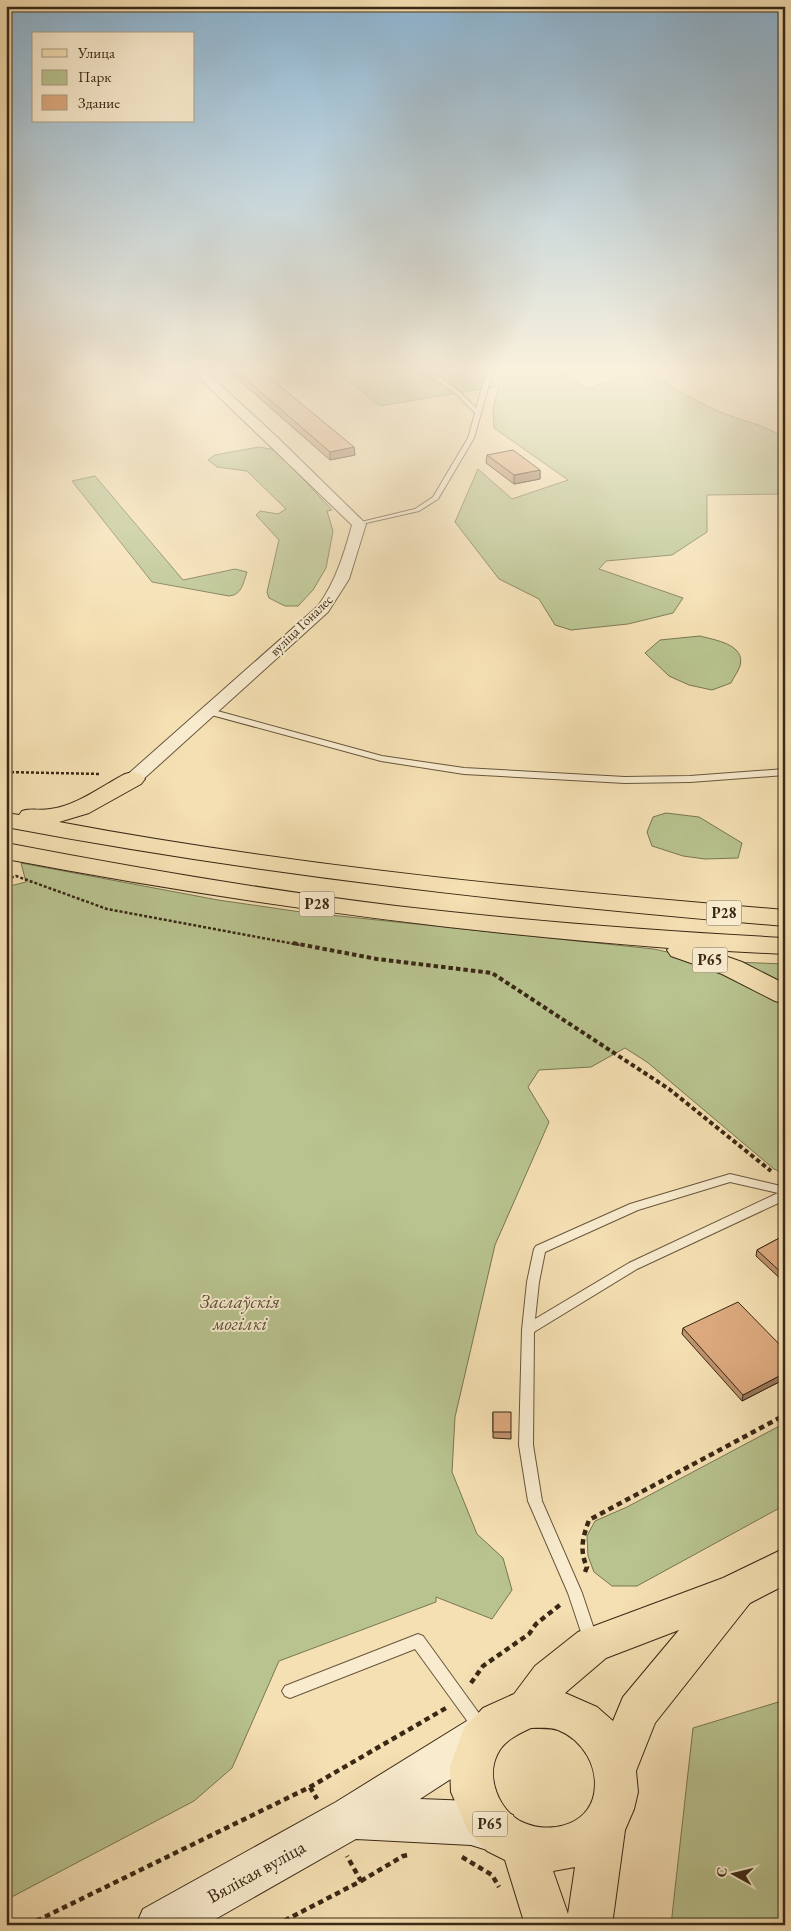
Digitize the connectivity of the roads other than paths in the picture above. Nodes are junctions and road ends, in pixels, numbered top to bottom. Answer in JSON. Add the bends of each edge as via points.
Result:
{"nodes":[{"id":1,"x":291,"y":457,"type":"edge"},
{"id":2,"x":460,"y":457,"type":"edge"},
{"id":3,"x":359,"y":524,"type":"junction"},
{"id":4,"x":207,"y":711,"type":"junction"},
{"id":5,"x":785,"y":772,"type":"edge"},
{"id":6,"x":133,"y":779,"type":"junction"},
{"id":7,"x":6,"y":816,"type":"edge"},
{"id":8,"x":6,"y":820,"type":"edge"},
{"id":9,"x":6,"y":851,"type":"edge"},
{"id":10,"x":191,"y":852,"type":"junction"},
{"id":11,"x":785,"y":918,"type":"edge"},
{"id":12,"x":631,"y":936,"type":"junction"},
{"id":13,"x":785,"y":946,"type":"edge"},
{"id":14,"x":785,"y":995,"type":"edge"},
{"id":15,"x":785,"y":1191,"type":"edge"},
{"id":16,"x":785,"y":1195,"type":"edge"},
{"id":17,"x":528,"y":1330,"type":"junction"},
{"id":18,"x":785,"y":1565,"type":"edge"},
{"id":19,"x":737,"y":1590,"type":"junction"},
{"id":20,"x":592,"y":1645,"type":"junction"},
{"id":21,"x":290,"y":1691,"type":"dead end"},
{"id":22,"x":529,"y":1708,"type":"junction"},
{"id":23,"x":472,"y":1717,"type":"junction"},
{"id":24,"x":616,"y":1768,"type":"junction"},
{"id":25,"x":342,"y":1823,"type":"junction"},
{"id":26,"x":603,"y":1826,"type":"junction"},
{"id":27,"x":510,"y":1839,"type":"junction"},
{"id":28,"x":159,"y":1925,"type":"edge"},
{"id":29,"x":548,"y":1925,"type":"edge"},
{"id":30,"x":589,"y":1925,"type":"edge"}],
"edges":[{"from":1,"to":3,"type":"street"},
{"from":2,"to":3,"type":"lane","via":[[436,498],[417,510]]},
{"from":3,"to":4,"type":"street","name":"вуліца Гоналес","via":[[348,570],[323,609]]},
{"from":4,"to":5,"type":"lane","via":[[381,758],[464,771],[625,780]]},
{"from":4,"to":6,"type":"street","name":"вуліца Гоналес"},
{"from":6,"to":7,"type":"main road","via":[[80,808],[51,817]]},
{"from":6,"to":10,"type":"main road","via":[[111,812],[112,823],[127,832]]},
{"from":8,"to":10,"type":"main road","number":"Р28"},
{"from":9,"to":12,"type":"main road","number":"Р28","via":[[196,886],[340,907]]},
{"from":10,"to":11,"type":"main road","number":"Р28","via":[[451,887]]},
{"from":12,"to":13,"type":"main road","number":"Р28"},
{"from":12,"to":14,"type":"main road","number":"Р65","via":[[732,968]]},
{"from":15,"to":17,"type":"lane","via":[[730,1178],[634,1207],[540,1249]]},
{"from":16,"to":17,"type":"lane","via":[[634,1266]]},
{"from":17,"to":20,"type":"lane","via":[[526,1444],[535,1501],[575,1593]]},
{"from":18,"to":19,"type":"main road","number":"Р65"},
{"from":19,"to":20,"type":"main road","number":"Р65"},
{"from":19,"to":24,"type":"main road","number":"Р65","via":[[638,1711]]},
{"from":20,"to":22,"type":"main road","number":"Р65","via":[[550,1680]]},
{"from":21,"to":23,"type":"lane","via":[[418,1641]]},
{"from":22,"to":23,"type":"main road","number":"Р65","via":[[512,1712],[497,1721]]},
{"from":22,"to":24,"type":"main road","number":"Р65","via":[[548,1708],[584,1721],[609,1750]]},
{"from":23,"to":25,"type":"main road","name":"Вялікая вуліца"},
{"from":23,"to":27,"type":"main road","number":"Р65","via":[[471,1782],[475,1800],[484,1817]]},
{"from":24,"to":26,"type":"main road","number":"Р65","via":[[618,1788],[613,1808]]},
{"from":25,"to":27,"type":"main road","via":[[471,1823]]},
{"from":25,"to":28,"type":"main road","name":"Вялікая вуліца"},
{"from":26,"to":27,"type":"main road","number":"Р65","via":[[568,1848],[546,1851]]},
{"from":26,"to":30,"type":"main road","number":"Р65"},
{"from":27,"to":29,"type":"main road","number":"Р65"}]}
